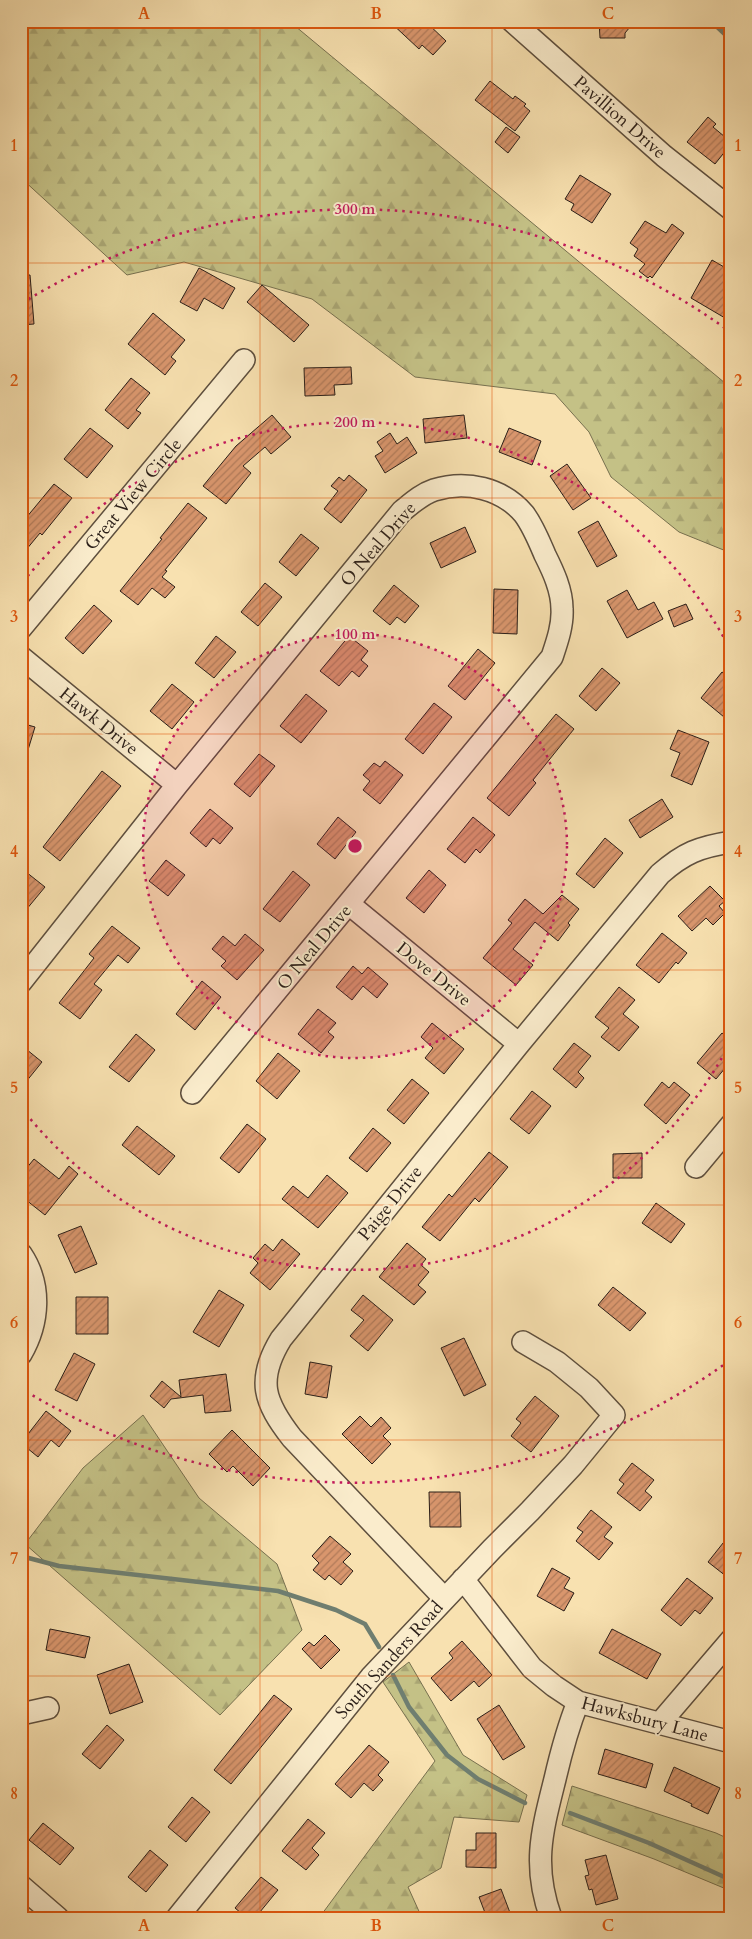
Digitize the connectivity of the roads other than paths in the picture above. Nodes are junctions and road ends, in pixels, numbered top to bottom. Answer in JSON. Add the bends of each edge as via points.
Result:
{"nodes":[{"id":1,"x":512,"y":21,"type":"edge"},
{"id":2,"x":731,"y":209,"type":"edge"},
{"id":3,"x":244,"y":360,"type":"dead end"},
{"id":4,"x":21,"y":628,"type":"edge"},
{"id":5,"x":21,"y":657,"type":"edge"},
{"id":6,"x":177,"y":785,"type":"junction"},
{"id":7,"x":731,"y":842,"type":"edge"},
{"id":8,"x":349,"y":904,"type":"junction"},
{"id":9,"x":21,"y":982,"type":"edge"},
{"id":10,"x":519,"y":1044,"type":"junction"},
{"id":11,"x":192,"y":1093,"type":"dead end"},
{"id":12,"x":731,"y":1125,"type":"edge"},
{"id":13,"x":696,"y":1168,"type":"dead end"},
{"id":14,"x":21,"y":1254,"type":"edge"},
{"id":15,"x":523,"y":1342,"type":"dead end"},
{"id":16,"x":21,"y":1354,"type":"edge"},
{"id":17,"x":463,"y":1579,"type":"junction"},
{"id":18,"x":444,"y":1598,"type":"junction"},
{"id":19,"x":731,"y":1640,"type":"edge"},
{"id":20,"x":578,"y":1702,"type":"junction"},
{"id":21,"x":48,"y":1708,"type":"dead end"},
{"id":22,"x":21,"y":1714,"type":"edge"},
{"id":23,"x":660,"y":1723,"type":"junction"},
{"id":24,"x":731,"y":1742,"type":"edge"},
{"id":25,"x":21,"y":1886,"type":"edge"},
{"id":26,"x":58,"y":1918,"type":"edge"},
{"id":27,"x":178,"y":1918,"type":"edge"},
{"id":28,"x":551,"y":1918,"type":"edge"}],
"edges":[{"from":1,"to":2,"type":"street","name":"Pavillion Drive","via":[[664,156]]},
{"from":3,"to":4,"type":"street","name":"Great View Circle"},
{"from":5,"to":6,"type":"street","name":"Hawk Drive"},
{"from":6,"to":8,"type":"street","name":"O Neal Drive","via":[[402,511],[433,490],[452,486],[484,488],[511,502],[531,526],[560,592],[560,630],[552,657]]},
{"from":6,"to":9,"type":"street","name":"O Neal Drive"},
{"from":7,"to":10,"type":"street","name":"Paige Drive","via":[[687,853],[660,874]]},
{"from":8,"to":10,"type":"street","name":"Dove Drive"},
{"from":8,"to":11,"type":"street","name":"O Neal Drive"},
{"from":10,"to":18,"type":"street","name":"Paige Drive","via":[[281,1338],[267,1366],[265,1385],[277,1419]]},
{"from":12,"to":13,"type":"street"},
{"from":14,"to":16,"type":"street","via":[[31,1274],[36,1309],[30,1339]]},
{"from":15,"to":17,"type":"street","name":"South Sanders Road","via":[[558,1362],[614,1415],[542,1498]]},
{"from":17,"to":18,"type":"street","name":"South Sanders Road"},
{"from":17,"to":20,"type":"street","name":"Hawksbury Lane","via":[[532,1668]]},
{"from":18,"to":27,"type":"street","name":"South Sanders Road","via":[[371,1677]]},
{"from":19,"to":23,"type":"street"},
{"from":20,"to":23,"type":"street","name":"Hawksbury Lane"},
{"from":20,"to":28,"type":"street","via":[[568,1726],[540,1850],[544,1898]]},
{"from":21,"to":22,"type":"street"},
{"from":23,"to":24,"type":"street","name":"Hawksbury Lane"},
{"from":25,"to":26,"type":"street"}]}
